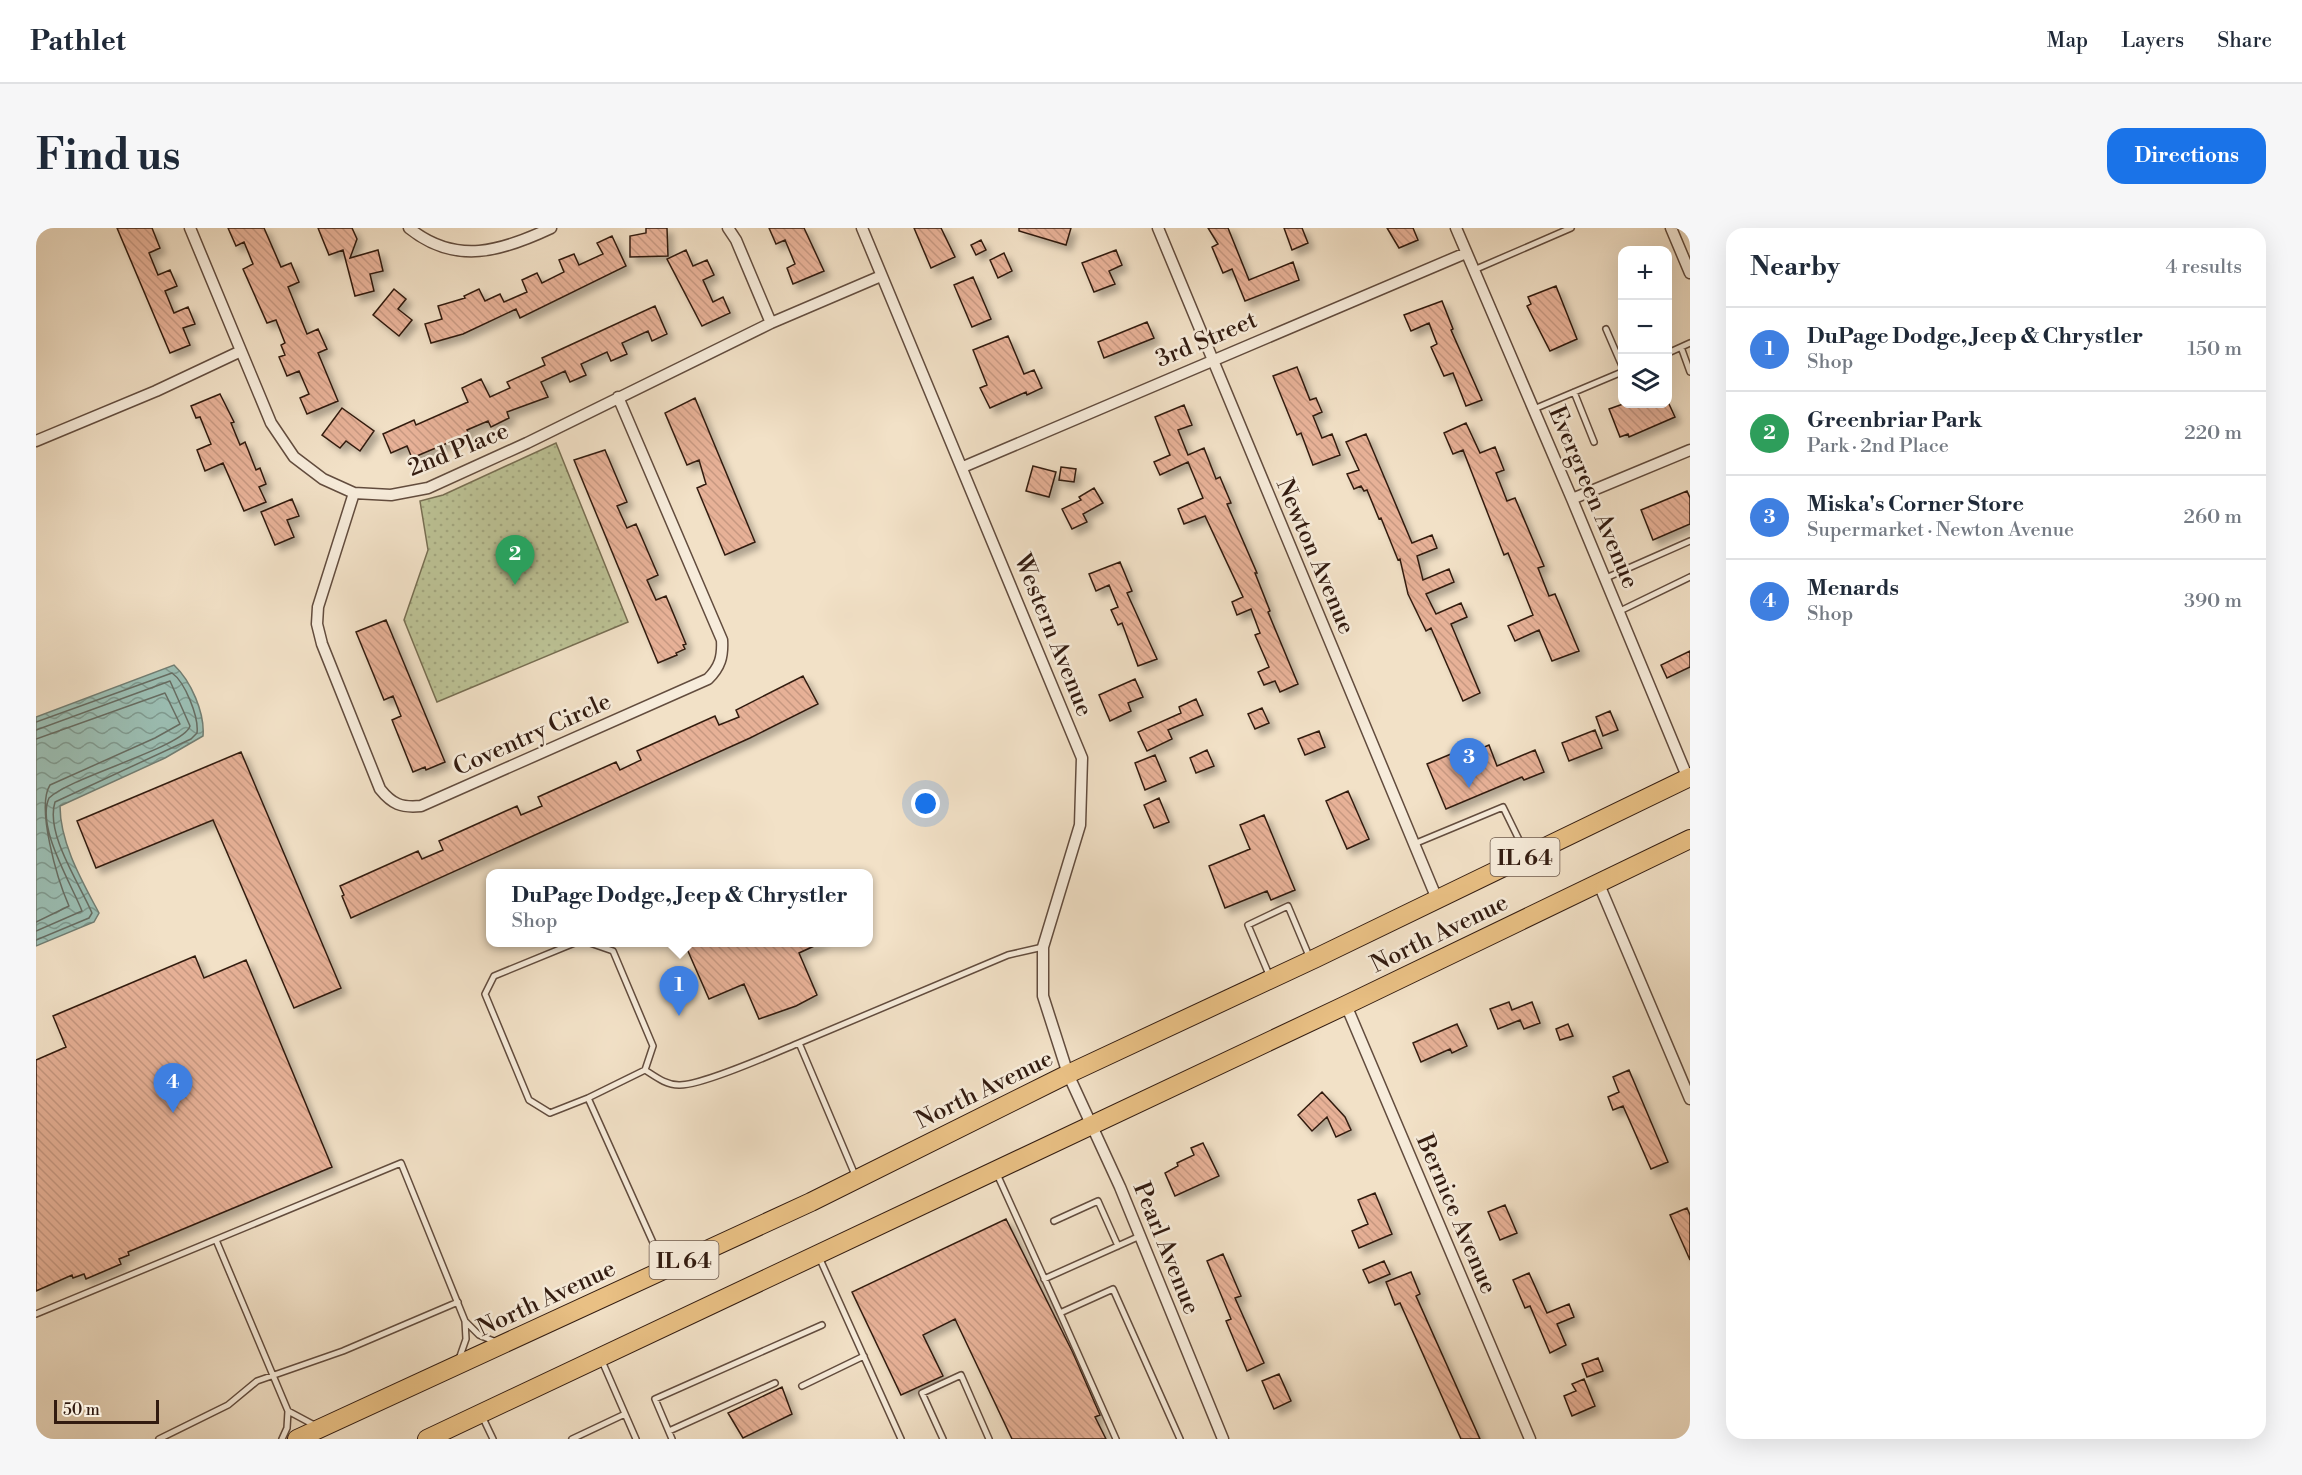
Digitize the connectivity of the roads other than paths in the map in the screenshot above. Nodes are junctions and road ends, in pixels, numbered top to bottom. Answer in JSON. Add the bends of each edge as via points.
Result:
{"nodes":[{"id":1,"x":190,"y":228,"type":"edge"},
{"id":2,"x":409,"y":228,"type":"edge"},
{"id":3,"x":551,"y":228,"type":"edge"},
{"id":4,"x":728,"y":228,"type":"edge"},
{"id":5,"x":862,"y":228,"type":"edge"},
{"id":6,"x":1158,"y":228,"type":"edge"},
{"id":7,"x":1456,"y":228,"type":"edge"},
{"id":8,"x":1571,"y":228,"type":"edge"},
{"id":9,"x":1671,"y":228,"type":"edge"},
{"id":10,"x":1466,"y":253,"type":"junction"},
{"id":11,"x":1474,"y":270,"type":"junction"},
{"id":12,"x":1690,"y":273,"type":"edge"},
{"id":13,"x":882,"y":276,"type":"junction"},
{"id":14,"x":771,"y":323,"type":"junction"},
{"id":15,"x":1606,"y":329,"type":"dead end"},
{"id":16,"x":1690,"y":343,"type":"edge"},
{"id":17,"x":1681,"y":347,"type":"junction"},
{"id":18,"x":241,"y":351,"type":"junction"},
{"id":19,"x":1672,"y":351,"type":"edge"},
{"id":20,"x":1618,"y":355,"type":"edge"},
{"id":21,"x":1212,"y":359,"type":"junction"},
{"id":22,"x":1690,"y":372,"type":"edge"},
{"id":23,"x":1618,"y":374,"type":"edge"},
{"id":24,"x":1574,"y":392,"type":"junction"},
{"id":25,"x":618,"y":397,"type":"junction"},
{"id":26,"x":1534,"y":409,"type":"junction"},
{"id":27,"x":36,"y":441,"type":"edge"},
{"id":28,"x":1594,"y":442,"type":"dead end"},
{"id":29,"x":1690,"y":450,"type":"edge"},
{"id":30,"x":963,"y":467,"type":"junction"},
{"id":31,"x":354,"y":493,"type":"junction"},
{"id":32,"x":1572,"y":499,"type":"junction"},
{"id":33,"x":1690,"y":541,"type":"edge"},
{"id":34,"x":1606,"y":578,"type":"junction"},
{"id":35,"x":1690,"y":578,"type":"edge"},
{"id":36,"x":1620,"y":611,"type":"junction"},
{"id":37,"x":1689,"y":780,"type":"edge"},
{"id":38,"x":1690,"y":839,"type":"edge"},
{"id":39,"x":1414,"y":844,"type":"junction"},
{"id":40,"x":1526,"y":856,"type":"junction"},
{"id":41,"x":1598,"y":882,"type":"junction"},
{"id":42,"x":1437,"y":899,"type":"junction"},
{"id":43,"x":565,"y":947,"type":"edge"},
{"id":44,"x":601,"y":947,"type":"edge"},
{"id":45,"x":1043,"y":947,"type":"junction"},
{"id":46,"x":1311,"y":960,"type":"junction"},
{"id":47,"x":1271,"y":979,"type":"junction"},
{"id":48,"x":1346,"y":1005,"type":"junction"},
{"id":49,"x":799,"y":1043,"type":"junction"},
{"id":50,"x":645,"y":1070,"type":"junction"},
{"id":51,"x":1068,"y":1074,"type":"junction"},
{"id":52,"x":588,"y":1098,"type":"junction"},
{"id":53,"x":1690,"y":1099,"type":"edge"},
{"id":54,"x":1090,"y":1125,"type":"junction"},
{"id":55,"x":995,"y":1170,"type":"junction"},
{"id":56,"x":856,"y":1179,"type":"junction"},
{"id":57,"x":1054,"y":1221,"type":"dead end"},
{"id":58,"x":1140,"y":1236,"type":"junction"},
{"id":59,"x":216,"y":1240,"type":"junction"},
{"id":60,"x":1118,"y":1246,"type":"junction"},
{"id":61,"x":818,"y":1253,"type":"junction"},
{"id":62,"x":664,"y":1269,"type":"junction"},
{"id":63,"x":1044,"y":1279,"type":"junction"},
{"id":64,"x":458,"y":1302,"type":"junction"},
{"id":65,"x":1060,"y":1313,"type":"junction"},
{"id":66,"x":36,"y":1314,"type":"edge"},
{"id":67,"x":465,"y":1321,"type":"junction"},
{"id":68,"x":822,"y":1324,"type":"dead end"},
{"id":69,"x":501,"y":1345,"type":"junction"},
{"id":70,"x":601,"y":1356,"type":"junction"},
{"id":71,"x":864,"y":1356,"type":"junction"},
{"id":72,"x":457,"y":1365,"type":"junction"},
{"id":73,"x":271,"y":1375,"type":"junction"},
{"id":74,"x":775,"y":1383,"type":"dead end"},
{"id":75,"x":802,"y":1386,"type":"dead end"},
{"id":76,"x":288,"y":1411,"type":"junction"},
{"id":77,"x":481,"y":1413,"type":"junction"},
{"id":78,"x":626,"y":1414,"type":"junction"},
{"id":79,"x":321,"y":1428,"type":"junction"},
{"id":80,"x":669,"y":1431,"type":"junction"},
{"id":81,"x":159,"y":1439,"type":"edge"},
{"id":82,"x":282,"y":1439,"type":"edge"},
{"id":83,"x":297,"y":1439,"type":"edge"},
{"id":84,"x":427,"y":1439,"type":"edge"},
{"id":85,"x":493,"y":1439,"type":"edge"},
{"id":86,"x":572,"y":1439,"type":"edge"},
{"id":87,"x":636,"y":1439,"type":"edge"},
{"id":88,"x":672,"y":1439,"type":"edge"},
{"id":89,"x":901,"y":1439,"type":"edge"},
{"id":90,"x":943,"y":1439,"type":"edge"},
{"id":91,"x":989,"y":1439,"type":"edge"},
{"id":92,"x":1116,"y":1439,"type":"edge"},
{"id":93,"x":1180,"y":1439,"type":"edge"},
{"id":94,"x":1223,"y":1439,"type":"edge"},
{"id":95,"x":1530,"y":1439,"type":"edge"}],
"edges":[{"from":1,"to":18,"type":"street","name":"2nd Place"},
{"from":2,"to":3,"type":"street","via":[[437,246],[488,251],[517,244]]},
{"from":4,"to":14,"type":"street"},
{"from":5,"to":13,"type":"street","name":"Western Avenue"},
{"from":6,"to":21,"type":"street","name":"Newton Avenue"},
{"from":7,"to":10,"type":"street","name":"Evergreen Avenue"},
{"from":8,"to":11,"type":"lane"},
{"from":9,"to":12,"type":"street"},
{"from":10,"to":11,"type":"street","name":"Evergreen Avenue"},
{"from":10,"to":21,"type":"street","name":"3rd Street"},
{"from":11,"to":26,"type":"street","name":"Evergreen Avenue"},
{"from":13,"to":14,"type":"street","name":"2nd Place"},
{"from":13,"to":30,"type":"street","name":"Western Avenue"},
{"from":14,"to":25,"type":"street","name":"2nd Place"},
{"from":15,"to":20,"type":"lane"},
{"from":16,"to":17,"type":"lane"},
{"from":17,"to":19,"type":"lane"},
{"from":17,"to":22,"type":"lane"},
{"from":18,"to":27,"type":"street"},
{"from":18,"to":31,"type":"street","name":"2nd Place","via":[[271,423],[294,457],[323,479]]},
{"from":21,"to":30,"type":"street","name":"3rd Street"},
{"from":21,"to":39,"type":"street","name":"Newton Avenue"},
{"from":23,"to":24,"type":"lane"},
{"from":24,"to":26,"type":"lane"},
{"from":24,"to":28,"type":"lane"},
{"from":25,"to":31,"type":"street","name":"2nd Place","via":[[428,488],[391,495]]},
{"from":25,"to":31,"type":"street","name":"Coventry Circle","via":[[722,640],[723,656],[717,670],[708,679],[421,807],[404,808],[390,801],[380,789],[317,624],[318,607]]},
{"from":26,"to":32,"type":"street","name":"Evergreen Avenue"},
{"from":29,"to":32,"type":"street"},
{"from":30,"to":45,"type":"street","name":"Western Avenue","via":[[1082,758],[1080,825]]},
{"from":32,"to":34,"type":"street","name":"Evergreen Avenue"},
{"from":33,"to":34,"type":"lane"},
{"from":34,"to":36,"type":"street","name":"Evergreen Avenue"},
{"from":35,"to":36,"type":"lane"},
{"from":36,"to":37,"type":"street","name":"Evergreen Avenue"},
{"from":37,"to":40,"type":"main road","name":"North Avenue","number":"IL 64"},
{"from":38,"to":41,"type":"main road","name":"North Avenue","number":"IL 64"},
{"from":39,"to":40,"type":"lane","via":[[1503,807]]},
{"from":39,"to":42,"type":"street","name":"Newton Avenue"},
{"from":40,"to":42,"type":"main road","name":"North Avenue","number":"IL 64"},
{"from":41,"to":48,"type":"main road","name":"North Avenue","number":"IL 64"},
{"from":41,"to":53,"type":"street"},
{"from":42,"to":46,"type":"main road","name":"North Avenue","number":"IL 64"},
{"from":43,"to":52,"type":"lane","via":[[495,976],[485,994],[529,1100],[550,1113]]},
{"from":44,"to":50,"type":"lane","via":[[613,951],[653,1046]]},
{"from":45,"to":49,"type":"lane","via":[[1008,956]]},
{"from":45,"to":51,"type":"street","name":"Western Avenue","via":[[1043,996]]},
{"from":46,"to":47,"type":"main road","name":"North Avenue","number":"IL 64"},
{"from":46,"to":47,"type":"lane","via":[[1288,906],[1248,925]]},
{"from":47,"to":51,"type":"main road","name":"North Avenue","number":"IL 64"},
{"from":48,"to":54,"type":"main road","name":"North Avenue","number":"IL 64"},
{"from":48,"to":95,"type":"street","name":"Bernice Avenue"},
{"from":49,"to":50,"type":"lane","via":[[681,1086]]},
{"from":49,"to":56,"type":"lane"},
{"from":50,"to":52,"type":"lane"},
{"from":51,"to":54,"type":"street","name":"Pearl Avenue"},
{"from":51,"to":56,"type":"main road","name":"North Avenue","number":"IL 64"},
{"from":52,"to":62,"type":"lane"},
{"from":54,"to":55,"type":"main road","name":"North Avenue","number":"IL 64"},
{"from":54,"to":58,"type":"street","name":"Pearl Avenue"},
{"from":55,"to":61,"type":"main road","name":"North Avenue","number":"IL 64"},
{"from":55,"to":63,"type":"lane"},
{"from":56,"to":62,"type":"main road","name":"North Avenue","number":"IL 64"},
{"from":57,"to":60,"type":"lane","via":[[1098,1201]]},
{"from":58,"to":60,"type":"lane"},
{"from":58,"to":94,"type":"street","name":"Pearl Avenue"},
{"from":59,"to":64,"type":"lane","via":[[401,1163]]},
{"from":59,"to":66,"type":"lane"},
{"from":59,"to":73,"type":"lane"},
{"from":60,"to":63,"type":"lane"},
{"from":61,"to":70,"type":"main road","name":"North Avenue","number":"IL 64"},
{"from":61,"to":71,"type":"lane"},
{"from":62,"to":69,"type":"main road","name":"North Avenue","number":"IL 64"},
{"from":63,"to":65,"type":"lane"},
{"from":64,"to":67,"type":"lane"},
{"from":64,"to":73,"type":"lane","via":[[343,1352]]},
{"from":65,"to":92,"type":"lane"},
{"from":65,"to":93,"type":"lane","via":[[1113,1289]]},
{"from":67,"to":69,"type":"lane","via":[[479,1335]]},
{"from":67,"to":72,"type":"lane","via":[[466,1339]]},
{"from":68,"to":80,"type":"lane","via":[[655,1399]]},
{"from":69,"to":72,"type":"main road","name":"North Avenue","number":"IL 64"},
{"from":70,"to":77,"type":"main road","name":"North Avenue","number":"IL 64"},
{"from":70,"to":78,"type":"lane"},
{"from":71,"to":75,"type":"lane"},
{"from":71,"to":89,"type":"lane"},
{"from":72,"to":79,"type":"main road","name":"North Avenue","number":"IL 64"},
{"from":73,"to":76,"type":"lane"},
{"from":73,"to":81,"type":"lane","via":[[256,1381],[228,1405]]},
{"from":74,"to":80,"type":"lane"},
{"from":76,"to":79,"type":"lane"},
{"from":76,"to":82,"type":"lane"},
{"from":77,"to":84,"type":"main road","name":"North Avenue","number":"IL 64"},
{"from":77,"to":85,"type":"lane"},
{"from":78,"to":86,"type":"lane"},
{"from":78,"to":87,"type":"lane"},
{"from":79,"to":83,"type":"main road","name":"North Avenue","number":"IL 64"},
{"from":80,"to":88,"type":"lane"},
{"from":90,"to":91,"type":"lane","via":[[922,1393],[961,1376]]}]}
